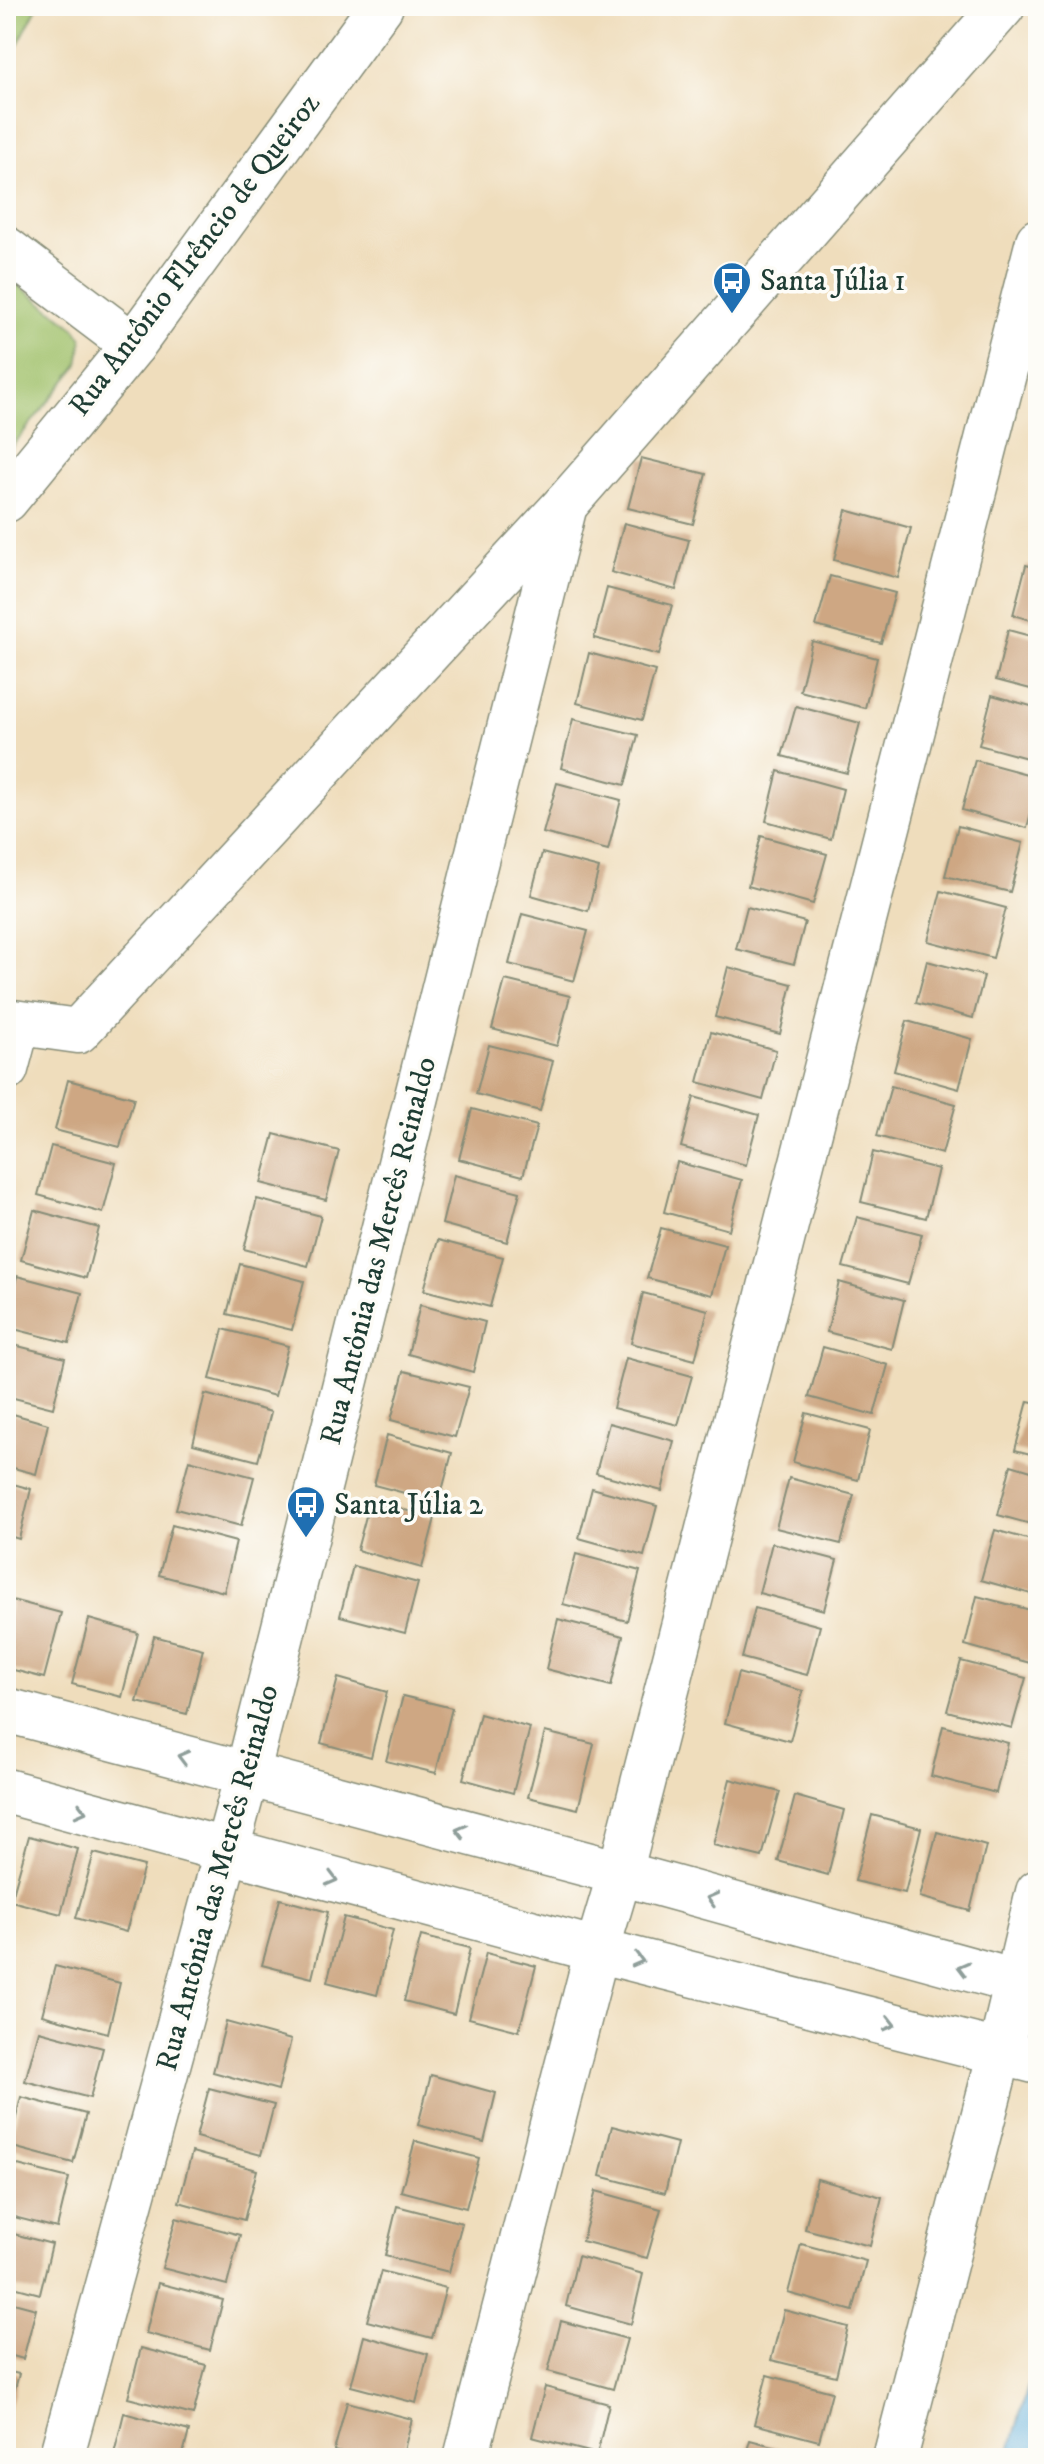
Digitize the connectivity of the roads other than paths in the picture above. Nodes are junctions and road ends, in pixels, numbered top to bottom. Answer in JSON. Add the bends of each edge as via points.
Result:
{"nodes":[{"id":1,"x":381,"y":6,"type":"edge"},
{"id":2,"x":1003,"y":6,"type":"edge"},
{"id":3,"x":1038,"y":241,"type":"edge"},
{"id":4,"x":6,"y":249,"type":"edge"},
{"id":5,"x":133,"y":345,"type":"junction"},
{"id":6,"x":6,"y":500,"type":"edge"},
{"id":7,"x":565,"y":505,"type":"junction"},
{"id":8,"x":12,"y":1022,"type":"edge"},
{"id":9,"x":6,"y":1069,"type":"edge"},
{"id":10,"x":6,"y":1710,"type":"edge"},
{"id":11,"x":247,"y":1775,"type":"junction"},
{"id":12,"x":6,"y":1791,"type":"edge"},
{"id":13,"x":227,"y":1850,"type":"junction"},
{"id":14,"x":620,"y":1873,"type":"junction"},
{"id":15,"x":1038,"y":1892,"type":"edge"},
{"id":16,"x":597,"y":1950,"type":"junction"},
{"id":17,"x":1027,"y":1985,"type":"edge"},
{"id":18,"x":1019,"y":2057,"type":"edge"},
{"id":19,"x":61,"y":2458,"type":"edge"},
{"id":20,"x":466,"y":2458,"type":"edge"},
{"id":21,"x":895,"y":2458,"type":"edge"}],
"edges":[{"from":1,"to":5,"type":"street","name":"Rua Antônio Flrêncio de Queiroz"},
{"from":2,"to":7,"type":"street"},
{"from":3,"to":14,"type":"street"},
{"from":4,"to":5,"type":"street"},
{"from":5,"to":6,"type":"street","name":"Rua Antônio Flrêncio de Queiroz"},
{"from":7,"to":8,"type":"street","via":[[78,1031]]},
{"from":7,"to":11,"type":"street","name":"Rua Antônia das Mercês Reinaldo"},
{"from":8,"to":9,"type":"street"},
{"from":11,"to":10,"type":"street","one_way":true},
{"from":11,"to":13,"type":"street","name":"Rua Antônia das Mercês Reinaldo"},
{"from":14,"to":11,"type":"street","one_way":true},
{"from":12,"to":13,"type":"street","one_way":true},
{"from":13,"to":16,"type":"street","one_way":true},
{"from":13,"to":19,"type":"street","name":"Rua Antônia das Mercês Reinaldo"},
{"from":14,"to":16,"type":"street"},
{"from":17,"to":14,"type":"street","one_way":true},
{"from":15,"to":17,"type":"street"},
{"from":16,"to":18,"type":"street","one_way":true},
{"from":16,"to":20,"type":"street"},
{"from":17,"to":18,"type":"street"},
{"from":18,"to":21,"type":"street"}]}
